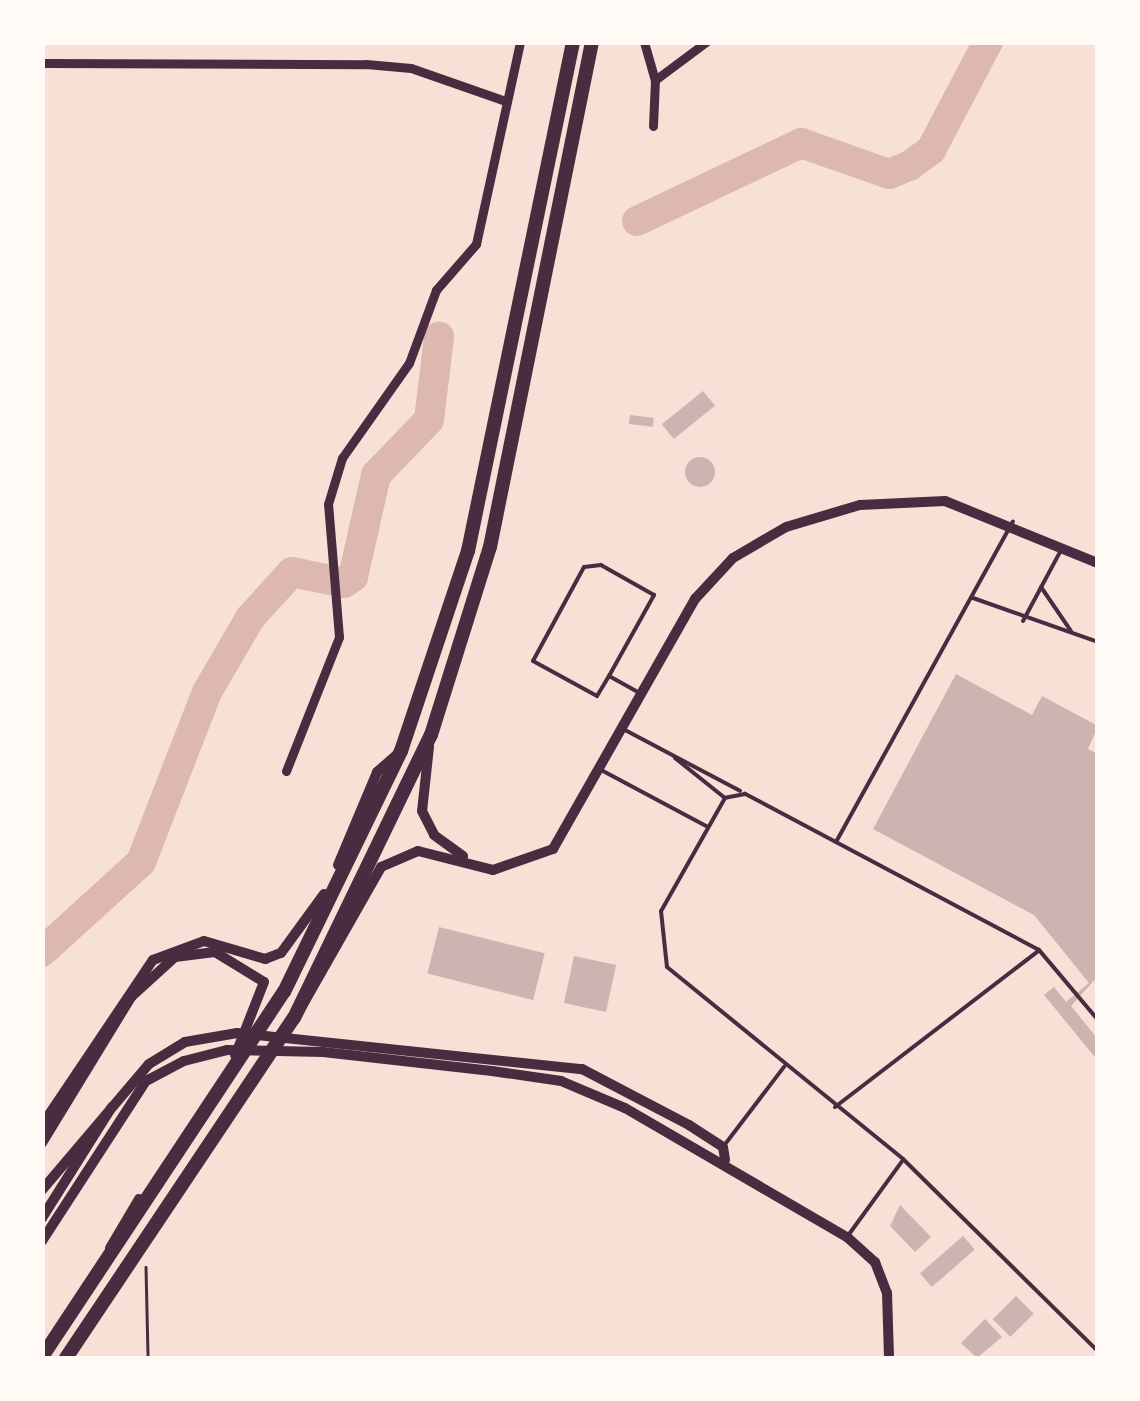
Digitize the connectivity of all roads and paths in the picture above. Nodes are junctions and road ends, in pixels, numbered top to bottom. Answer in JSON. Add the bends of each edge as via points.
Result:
{"nodes":[{"id":1,"x":520,"y":42,"type":"edge"},
{"id":2,"x":573,"y":42,"type":"edge"},
{"id":3,"x":592,"y":42,"type":"edge"},
{"id":4,"x":644,"y":42,"type":"edge"},
{"id":5,"x":706,"y":42,"type":"edge"},
{"id":6,"x":42,"y":63,"type":"edge"},
{"id":7,"x":656,"y":80,"type":"junction"},
{"id":8,"x":503,"y":100,"type":"junction"},
{"id":9,"x":653,"y":126,"type":"dead end"},
{"id":10,"x":1013,"y":522,"type":"junction"},
{"id":11,"x":1063,"y":546,"type":"junction"},
{"id":12,"x":1098,"y":564,"type":"edge"},
{"id":13,"x":1041,"y":587,"type":"junction"},
{"id":14,"x":972,"y":598,"type":"junction"},
{"id":15,"x":1023,"y":621,"type":"junction"},
{"id":16,"x":1075,"y":634,"type":"junction"},
{"id":17,"x":1098,"y":642,"type":"edge"},
{"id":18,"x":609,"y":676,"type":"junction"},
{"id":19,"x":642,"y":694,"type":"junction"},
{"id":20,"x":624,"y":730,"type":"junction"},
{"id":21,"x":431,"y":735,"type":"junction"},
{"id":22,"x":402,"y":751,"type":"junction"},
{"id":23,"x":673,"y":756,"type":"junction"},
{"id":24,"x":286,"y":771,"type":"dead end"},
{"id":25,"x":603,"y":771,"type":"junction"},
{"id":26,"x":744,"y":794,"type":"junction"},
{"id":27,"x":725,"y":798,"type":"junction"},
{"id":28,"x":708,"y":827,"type":"junction"},
{"id":29,"x":836,"y":842,"type":"junction"},
{"id":30,"x":468,"y":860,"type":"junction"},
{"id":31,"x":1039,"y":950,"type":"junction"},
{"id":32,"x":294,"y":1018,"type":"junction"},
{"id":33,"x":1098,"y":1020,"type":"edge"},
{"id":34,"x":784,"y":1067,"type":"junction"},
{"id":35,"x":126,"y":1084,"type":"junction"},
{"id":36,"x":835,"y":1106,"type":"junction"},
{"id":37,"x":42,"y":1126,"type":"edge"},
{"id":38,"x":42,"y":1143,"type":"edge"},
{"id":39,"x":724,"y":1154,"type":"junction"},
{"id":40,"x":904,"y":1159,"type":"junction"},
{"id":41,"x":42,"y":1190,"type":"edge"},
{"id":42,"x":42,"y":1218,"type":"edge"},
{"id":43,"x":848,"y":1237,"type":"junction"},
{"id":44,"x":42,"y":1240,"type":"edge"},
{"id":45,"x":137,"y":1255,"type":"junction"},
{"id":46,"x":107,"y":1259,"type":"junction"},
{"id":47,"x":1098,"y":1352,"type":"edge"},
{"id":48,"x":42,"y":1357,"type":"edge"},
{"id":49,"x":66,"y":1358,"type":"edge"},
{"id":50,"x":148,"y":1358,"type":"edge"},
{"id":51,"x":888,"y":1358,"type":"edge"}],
"edges":[{"from":1,"to":8,"type":"street"},
{"from":2,"to":22,"type":"highway","via":[[468,551]]},
{"from":3,"to":21,"type":"highway","via":[[490,546]]},
{"from":4,"to":7,"type":"street"},
{"from":5,"to":7,"type":"street"},
{"from":6,"to":8,"type":"street","via":[[366,64],[412,68]]},
{"from":7,"to":9,"type":"street"},
{"from":8,"to":24,"type":"street","via":[[476,244],[436,290],[409,363],[342,458],[328,504],[340,637]]},
{"from":10,"to":11,"type":"street"},
{"from":10,"to":14,"type":"lane"},
{"from":10,"to":19,"type":"street","via":[[900,498],[786,528],[733,558],[695,598]]},
{"from":11,"to":12,"type":"street"},
{"from":11,"to":13,"type":"lane"},
{"from":13,"to":15,"type":"lane"},
{"from":13,"to":16,"type":"lane"},
{"from":14,"to":15,"type":"lane"},
{"from":14,"to":29,"type":"lane"},
{"from":15,"to":16,"type":"lane"},
{"from":16,"to":17,"type":"lane"},
{"from":18,"to":18,"type":"lane","via":[[598,696],[533,661],[584,567],[602,566],[654,594]]},
{"from":18,"to":19,"type":"lane"},
{"from":19,"to":20,"type":"street"},
{"from":20,"to":23,"type":"lane"},
{"from":20,"to":25,"type":"street"},
{"from":21,"to":30,"type":"street","via":[[422,811],[434,836]]},
{"from":21,"to":32,"type":"highway"},
{"from":22,"to":37,"type":"street","via":[[377,772],[301,933],[265,959],[204,941],[153,960]]},
{"from":22,"to":46,"type":"highway","via":[[284,992]]},
{"from":23,"to":26,"type":"lane"},
{"from":23,"to":27,"type":"lane","via":[[692,780]]},
{"from":25,"to":28,"type":"lane"},
{"from":25,"to":30,"type":"street","via":[[553,849],[494,870]]},
{"from":26,"to":27,"type":"lane"},
{"from":26,"to":29,"type":"lane"},
{"from":27,"to":28,"type":"lane"},
{"from":28,"to":34,"type":"lane","via":[[661,911],[658,946],[667,968]]},
{"from":29,"to":31,"type":"lane"},
{"from":30,"to":32,"type":"street","via":[[418,851],[381,867]]},
{"from":31,"to":33,"type":"lane"},
{"from":31,"to":36,"type":"lane"},
{"from":32,"to":45,"type":"highway"},
{"from":34,"to":36,"type":"lane"},
{"from":34,"to":39,"type":"lane"},
{"from":35,"to":39,"type":"street","via":[[185,1042],[237,1034],[320,1036],[582,1069]]},
{"from":35,"to":41,"type":"street"},
{"from":35,"to":42,"type":"street"},
{"from":36,"to":40,"type":"lane"},
{"from":38,"to":46,"type":"street","via":[[131,997],[174,957],[215,952],[264,982],[233,1060],[114,1234]]},
{"from":39,"to":43,"type":"street"},
{"from":39,"to":44,"type":"street","via":[[561,1081],[323,1052],[227,1050],[146,1082]]},
{"from":40,"to":43,"type":"lane"},
{"from":40,"to":47,"type":"lane"},
{"from":43,"to":51,"type":"street","via":[[875,1262],[887,1293]]},
{"from":45,"to":49,"type":"highway"},
{"from":45,"to":50,"type":"path","via":[[146,1262]]},
{"from":46,"to":48,"type":"highway"}]}
